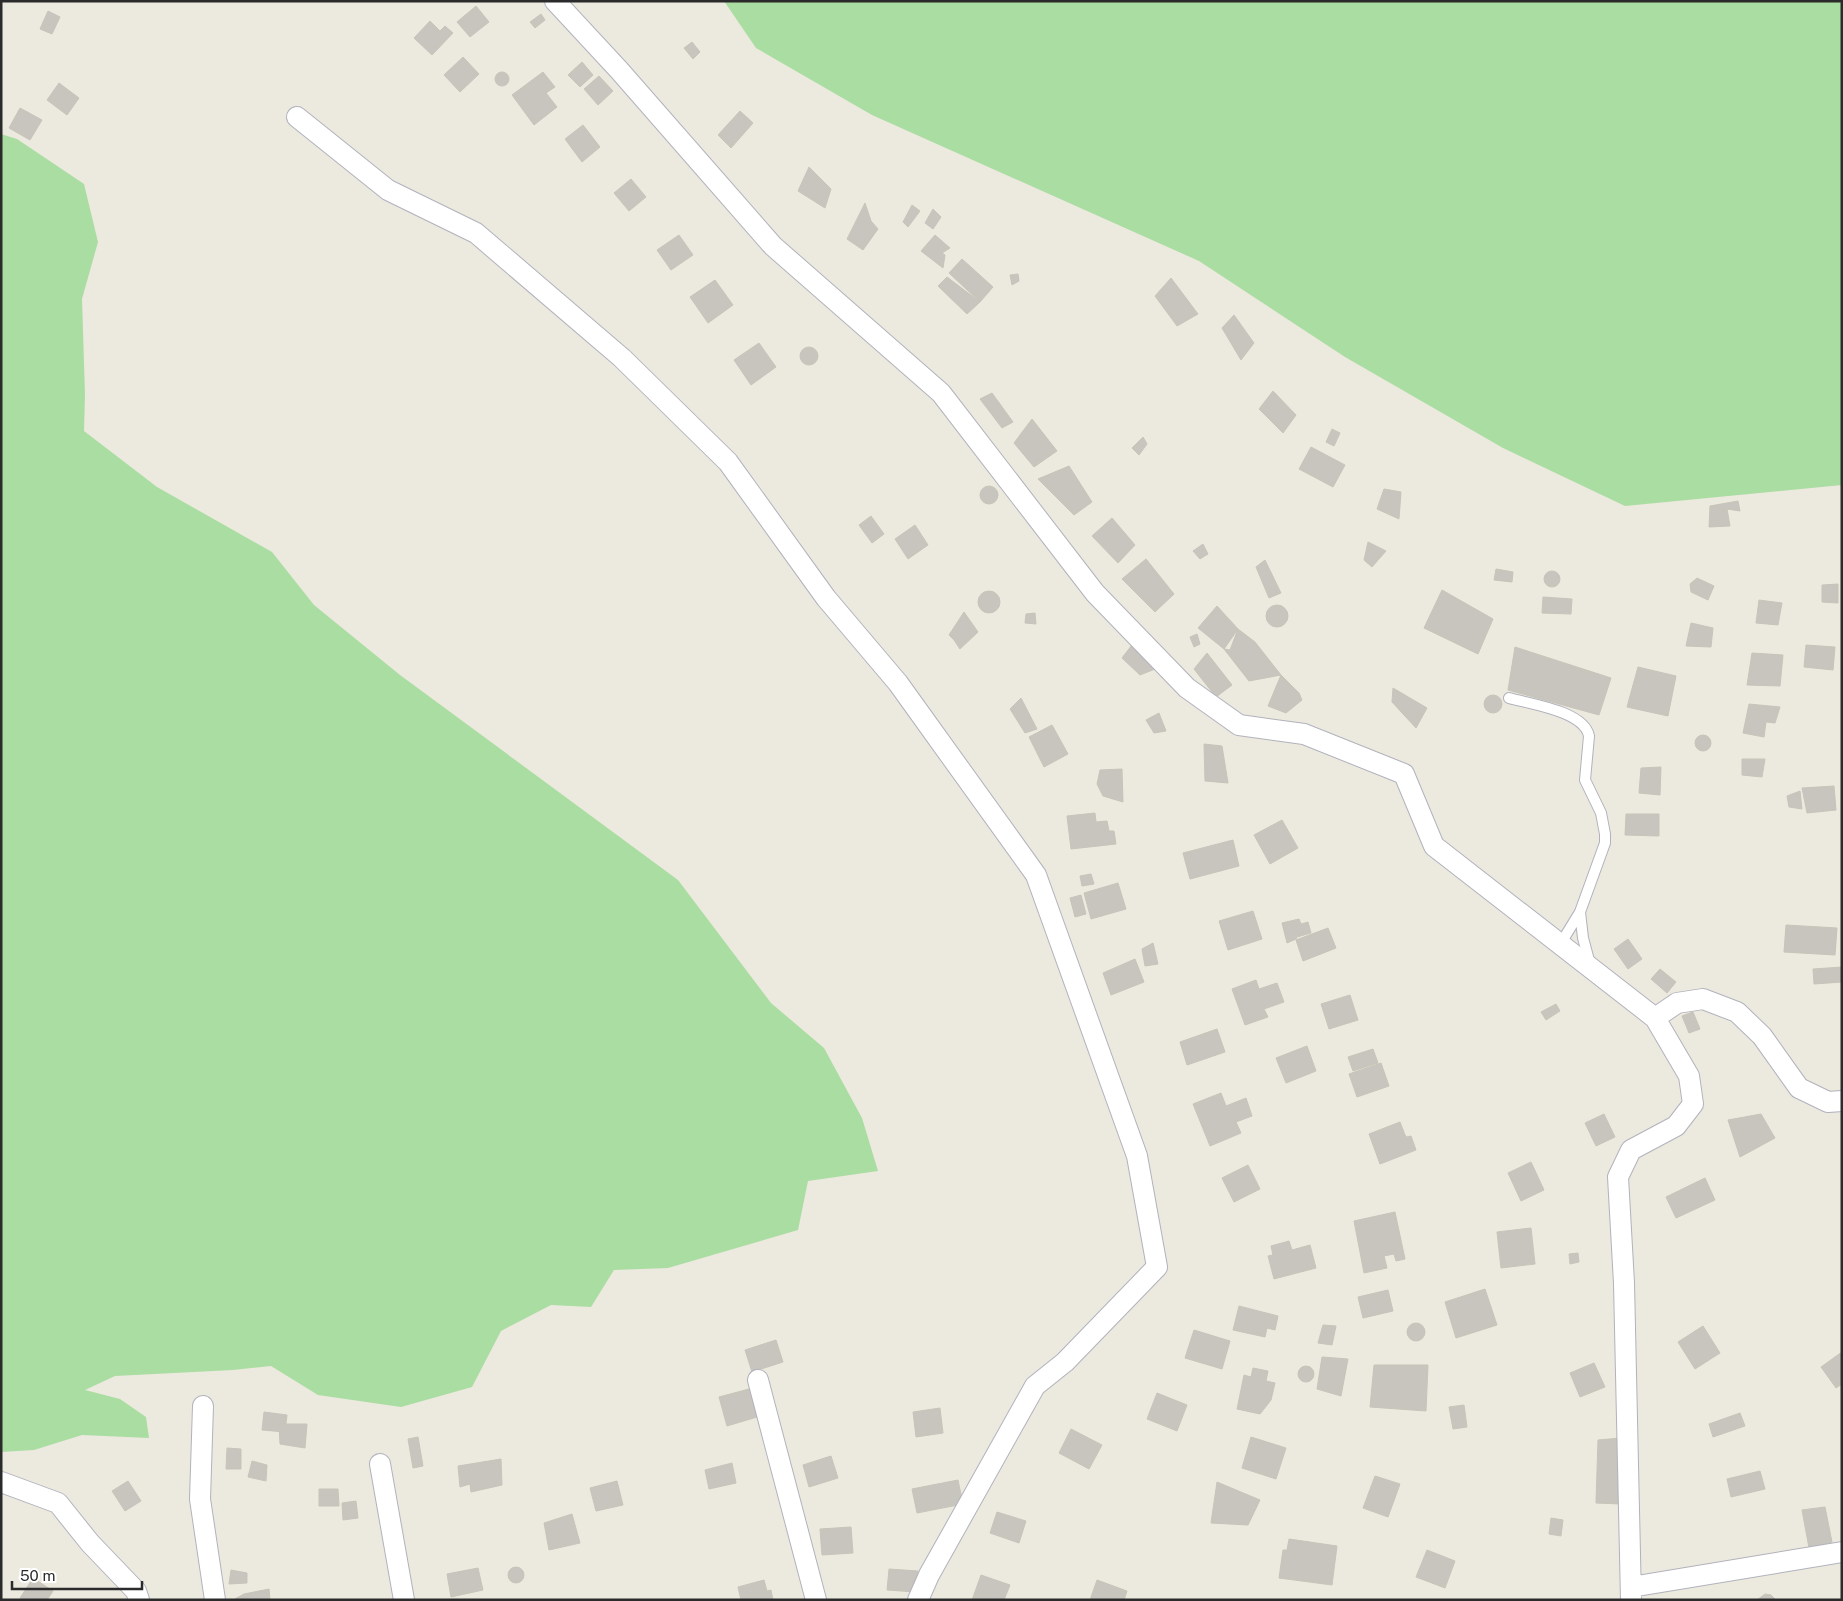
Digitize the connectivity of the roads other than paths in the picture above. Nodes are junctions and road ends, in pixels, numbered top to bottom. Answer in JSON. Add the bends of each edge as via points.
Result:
{"nodes":[{"id":1,"x":555,"y":1,"type":"edge"},
{"id":2,"x":297,"y":116,"type":"dead end"},
{"id":3,"x":1509,"y":698,"type":"dead end"},
{"id":4,"x":1580,"y":912,"type":"junction"},
{"id":5,"x":1560,"y":943,"type":"junction"},
{"id":6,"x":1591,"y":967,"type":"junction"},
{"id":7,"x":1655,"y":1018,"type":"junction"},
{"id":8,"x":1842,"y":1101,"type":"edge"},
{"id":9,"x":758,"y":1380,"type":"dead end"},
{"id":10,"x":204,"y":1406,"type":"dead end"},
{"id":11,"x":380,"y":1464,"type":"dead end"},
{"id":12,"x":1,"y":1482,"type":"edge"},
{"id":13,"x":1842,"y":1552,"type":"edge"},
{"id":14,"x":1631,"y":1594,"type":"edge"},
{"id":15,"x":139,"y":1600,"type":"edge"},
{"id":16,"x":215,"y":1600,"type":"edge"},
{"id":17,"x":404,"y":1600,"type":"edge"},
{"id":18,"x":816,"y":1600,"type":"edge"},
{"id":19,"x":918,"y":1600,"type":"edge"}],
"edges":[{"from":1,"to":5,"type":"street","via":[[773,246],[941,394],[1095,593],[1187,688],[1239,725],[1304,734],[1404,774],[1434,846]]},
{"from":2,"to":19,"type":"street","via":[[388,190],[476,233],[622,358],[728,462],[826,598],[898,683],[1036,875],[1137,1156],[1156,1267],[1065,1362],[1036,1386]]},
{"from":3,"to":4,"type":"lane","via":[[1567,714],[1588,730],[1585,780],[1601,813],[1605,843]]},
{"from":4,"to":5,"type":"lane"},
{"from":4,"to":6,"type":"lane"},
{"from":5,"to":6,"type":"street"},
{"from":6,"to":7,"type":"street"},
{"from":7,"to":8,"type":"street","via":[[1677,1003],[1703,999],[1736,1012],[1762,1036],[1799,1088],[1828,1102]]},
{"from":7,"to":14,"type":"street","via":[[1689,1076],[1693,1104],[1676,1126],[1631,1150],[1618,1177],[1624,1283]]},
{"from":9,"to":18,"type":"street"},
{"from":10,"to":16,"type":"street","via":[[200,1499]]},
{"from":11,"to":17,"type":"street"},
{"from":12,"to":15,"type":"street","via":[[58,1503],[90,1543],[136,1591]]},
{"from":13,"to":14,"type":"street"}]}
